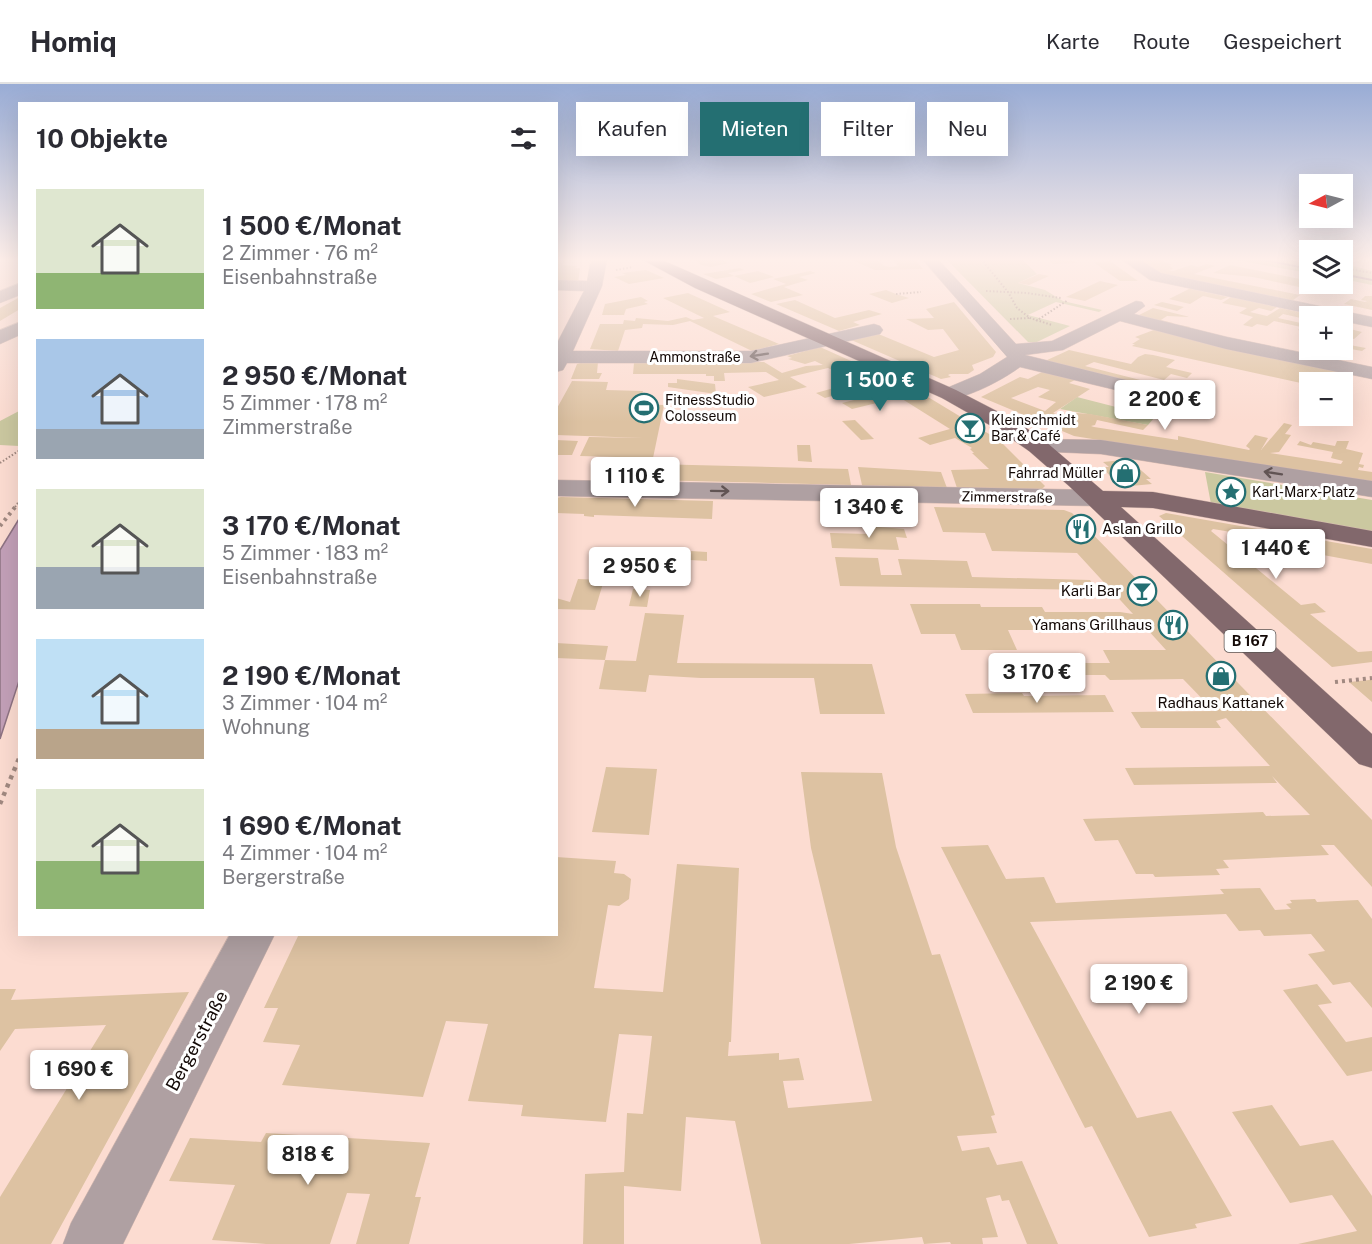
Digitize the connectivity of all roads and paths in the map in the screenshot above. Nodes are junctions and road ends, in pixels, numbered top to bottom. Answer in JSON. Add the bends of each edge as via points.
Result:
{"nodes":[{"id":1,"x":574,"y":313,"type":"edge"},
{"id":2,"x":769,"y":313,"type":"edge"},
{"id":3,"x":977,"y":313,"type":"edge"},
{"id":4,"x":1024,"y":313,"type":"edge"},
{"id":5,"x":1048,"y":313,"type":"edge"},
{"id":6,"x":1120,"y":313,"type":"edge"},
{"id":7,"x":1330,"y":313,"type":"edge"},
{"id":8,"x":1117,"y":315,"type":"junction"},
{"id":9,"x":1030,"y":318,"type":"junction"},
{"id":10,"x":1000,"y":319,"type":"dead end"},
{"id":11,"x":1036,"y":321,"type":"junction"},
{"id":12,"x":1372,"y":322,"type":"edge"},
{"id":13,"x":18,"y":328,"type":"edge"},
{"id":14,"x":874,"y":330,"type":"dead end"},
{"id":15,"x":1083,"y":333,"type":"junction"},
{"id":16,"x":0,"y":338,"type":"edge"},
{"id":17,"x":828,"y":340,"type":"junction"},
{"id":18,"x":1015,"y":355,"type":"junction"},
{"id":19,"x":559,"y":361,"type":"edge"},
{"id":20,"x":1372,"y":373,"type":"edge"},
{"id":21,"x":1177,"y":387,"type":"dead end"},
{"id":22,"x":949,"y":394,"type":"junction"},
{"id":23,"x":1037,"y":446,"type":"junction"},
{"id":24,"x":18,"y":451,"type":"edge"},
{"id":25,"x":0,"y":463,"type":"edge"},
{"id":26,"x":558,"y":488,"type":"edge"},
{"id":27,"x":1372,"y":489,"type":"edge"},
{"id":28,"x":1097,"y":498,"type":"junction"},
{"id":29,"x":18,"y":502,"type":"edge"},
{"id":30,"x":0,"y":525,"type":"edge"},
{"id":31,"x":1372,"y":539,"type":"edge"},
{"id":32,"x":1369,"y":679,"type":"edge"},
{"id":33,"x":1334,"y":682,"type":"dead end"},
{"id":34,"x":1372,"y":755,"type":"edge"},
{"id":35,"x":18,"y":761,"type":"edge"},
{"id":36,"x":0,"y":804,"type":"edge"},
{"id":37,"x":252,"y":936,"type":"edge"},
{"id":38,"x":92,"y":1244,"type":"edge"}],
"edges":[{"from":1,"to":19,"type":"street"},
{"from":2,"to":17,"type":"main road","number":"B 167"},
{"from":3,"to":18,"type":"street"},
{"from":4,"to":9,"type":"path"},
{"from":5,"to":11,"type":"path"},
{"from":6,"to":8,"type":"street"},
{"from":7,"to":12,"type":"street"},
{"from":8,"to":15,"type":"street"},
{"from":8,"to":20,"type":"street","via":[[1226,343]]},
{"from":9,"to":10,"type":"path"},
{"from":9,"to":11,"type":"path"},
{"from":11,"to":15,"type":"path"},
{"from":13,"to":16,"type":"street"},
{"from":14,"to":17,"type":"street","name":"Ammonstraße"},
{"from":15,"to":18,"type":"street","via":[[1056,346]]},
{"from":17,"to":19,"type":"street","name":"Ammonstraße","one_way":true,"via":[[751,357]]},
{"from":17,"to":22,"type":"main road","number":"B 167"},
{"from":18,"to":21,"type":"street","via":[[1166,396]]},
{"from":18,"to":22,"type":"street","via":[[1006,368]]},
{"from":22,"to":23,"type":"main road","number":"B 167"},
{"from":27,"to":23,"type":"street","one_way":true,"via":[[1101,447]]},
{"from":23,"to":28,"type":"main road","number":"B 167"},
{"from":24,"to":25,"type":"path"},
{"from":26,"to":28,"type":"street","name":"Zimmerstraße","one_way":true},
{"from":28,"to":31,"type":"main road","via":[[1154,500]]},
{"from":28,"to":34,"type":"main road","number":"B 167"},
{"from":29,"to":30,"type":"path"},
{"from":32,"to":33,"type":"path"},
{"from":35,"to":36,"type":"path"},
{"from":37,"to":38,"type":"street","name":"Bergerstraße"}]}
